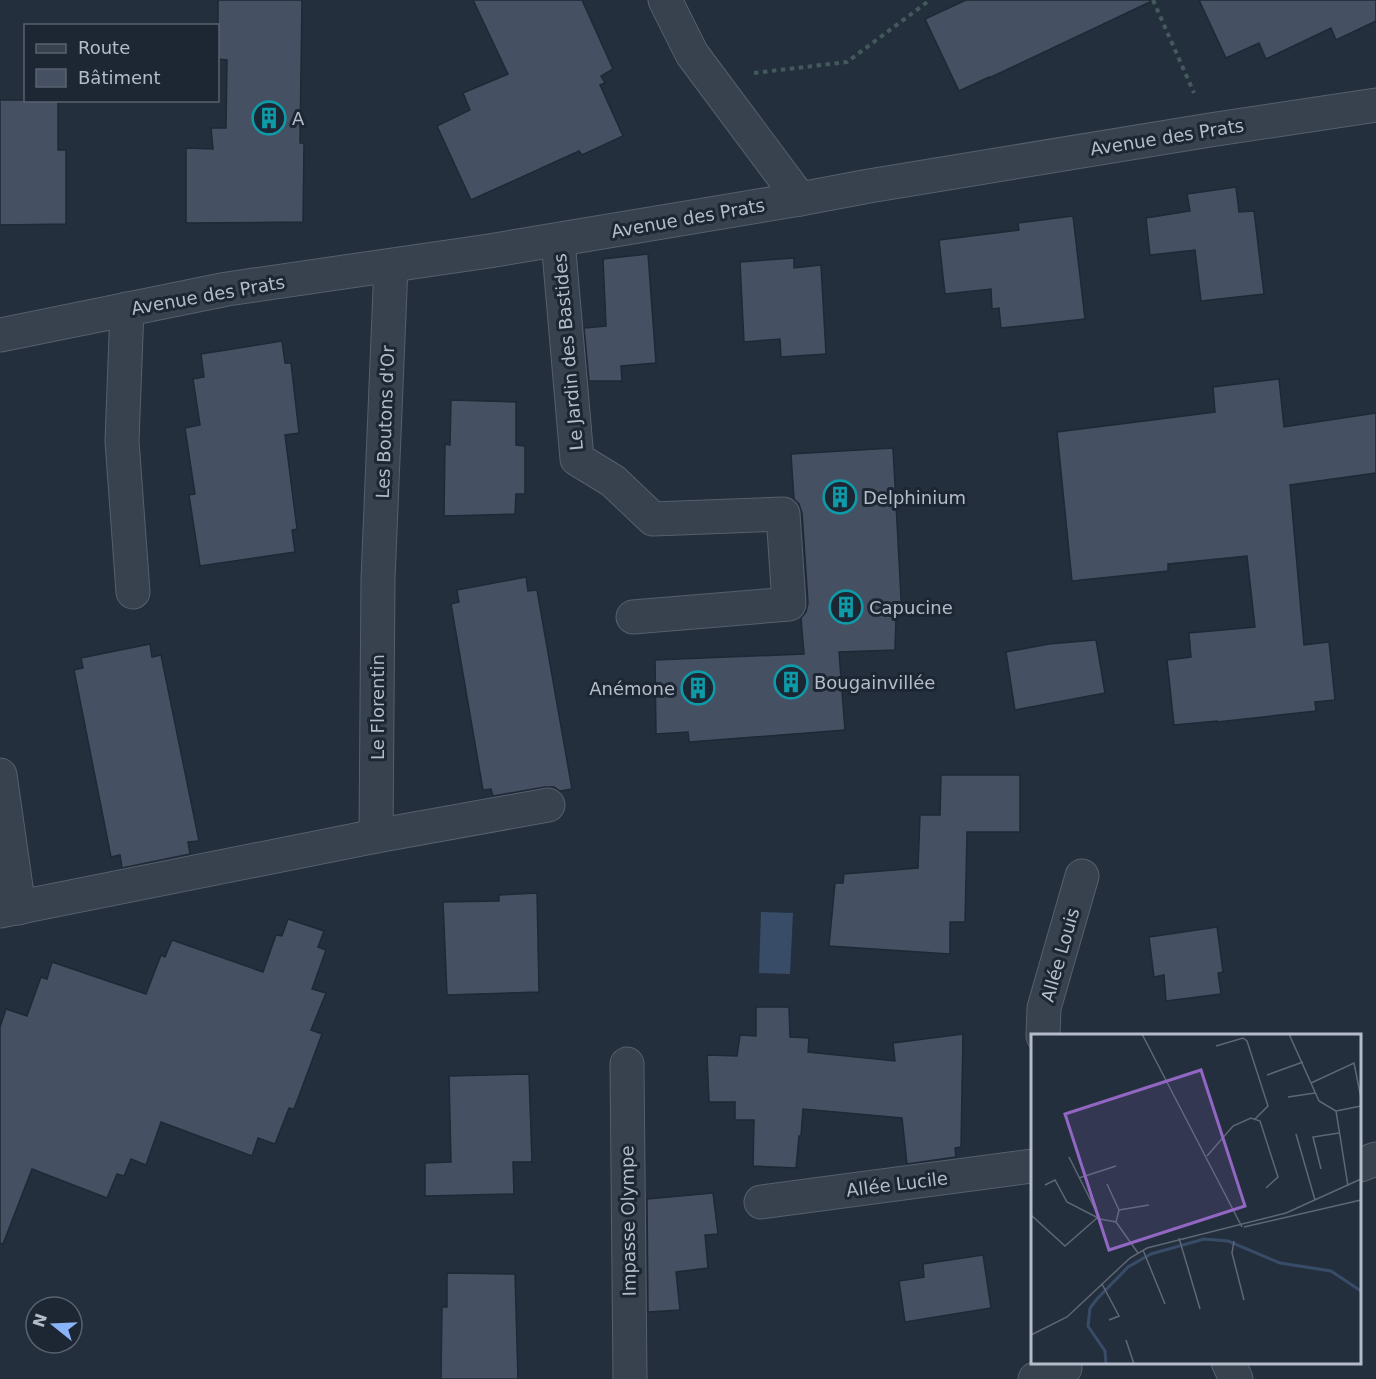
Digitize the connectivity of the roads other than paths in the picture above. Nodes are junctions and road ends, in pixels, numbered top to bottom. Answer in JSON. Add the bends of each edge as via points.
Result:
{"nodes":[{"id":1,"x":665,"y":0,"type":"edge"},
{"id":2,"x":1376,"y":105,"type":"edge"},
{"id":3,"x":800,"y":199,"type":"junction"},
{"id":4,"x":558,"y":240,"type":"junction"},
{"id":5,"x":391,"y":266,"type":"junction"},
{"id":6,"x":127,"y":309,"type":"junction"},
{"id":7,"x":0,"y":335,"type":"edge"},
{"id":8,"x":378,"y":579,"type":"joint"},
{"id":9,"x":133,"y":592,"type":"dead end"},
{"id":10,"x":633,"y":617,"type":"dead end"},
{"id":11,"x":0,"y":775,"type":"edge"},
{"id":12,"x":548,"y":805,"type":"dead end"},
{"id":13,"x":376,"y":836,"type":"junction"},
{"id":14,"x":1082,"y":876,"type":"dead end"},
{"id":15,"x":9,"y":910,"type":"edge"},
{"id":16,"x":1043,"y":1034,"type":"edge"},
{"id":17,"x":627,"y":1064,"type":"dead end"},
{"id":18,"x":1376,"y":1159,"type":"edge"},
{"id":19,"x":1361,"y":1164,"type":"edge"},
{"id":20,"x":1031,"y":1166,"type":"edge"},
{"id":21,"x":761,"y":1202,"type":"dead end"},
{"id":22,"x":1229,"y":1364,"type":"edge"},
{"id":23,"x":630,"y":1379,"type":"edge"},
{"id":24,"x":1236,"y":1379,"type":"edge"}],
"edges":[{"from":1,"to":3,"type":"street","via":[[692,54]]},
{"from":2,"to":3,"type":"street","name":"Avenue des Prats"},
{"from":3,"to":4,"type":"street","name":"Avenue des Prats"},
{"from":4,"to":5,"type":"street","name":"Avenue des Prats"},
{"from":4,"to":10,"type":"street","name":"Le Jardin des Bastides","via":[[577,459],[614,482],[652,519],[783,514],[789,604]]},
{"from":5,"to":6,"type":"street","name":"Avenue des Prats","via":[[227,289]]},
{"from":5,"to":8,"type":"street","name":"Les Boutons d'Or"},
{"from":6,"to":7,"type":"street","name":"Avenue des Prats"},
{"from":6,"to":9,"type":"street","via":[[122,441]]},
{"from":8,"to":13,"type":"street","name":"Le Florentin"},
{"from":11,"to":15,"type":"street"},
{"from":12,"to":13,"type":"street"},
{"from":13,"to":15,"type":"street"},
{"from":14,"to":16,"type":"street","name":"Allée Louis","via":[[1044,1008]]},
{"from":17,"to":23,"type":"street","name":"Impasse Olympe"},
{"from":18,"to":19,"type":"street"},
{"from":20,"to":21,"type":"street","name":"Allée Lucile"},
{"from":22,"to":24,"type":"street"}]}
